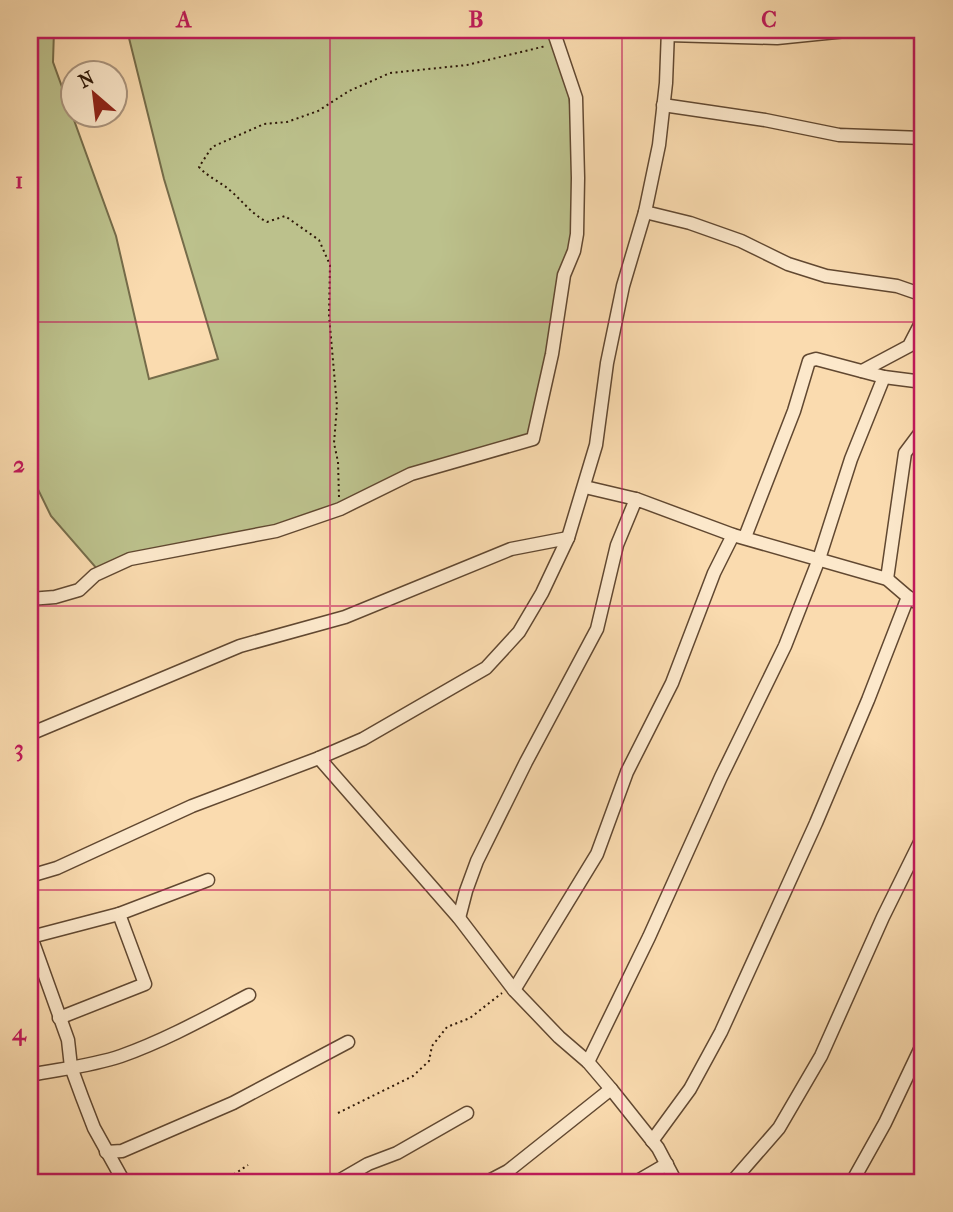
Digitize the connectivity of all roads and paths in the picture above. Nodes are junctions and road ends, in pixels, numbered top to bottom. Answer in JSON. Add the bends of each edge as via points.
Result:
{"nodes":[{"id":1,"x":856,"y":30,"type":"edge"},
{"id":2,"x":918,"y":30,"type":"edge"},
{"id":3,"x":923,"y":30,"type":"edge"},
{"id":4,"x":668,"y":32,"type":"edge"},
{"id":5,"x":555,"y":36,"type":"edge"},
{"id":6,"x":663,"y":105,"type":"junction"},
{"id":7,"x":923,"y":138,"type":"edge"},
{"id":8,"x":645,"y":212,"type":"junction"},
{"id":9,"x":923,"y":295,"type":"edge"},
{"id":10,"x":923,"y":319,"type":"edge"},
{"id":11,"x":862,"y":371,"type":"junction"},
{"id":12,"x":884,"y":377,"type":"junction"},
{"id":13,"x":923,"y":382,"type":"edge"},
{"id":14,"x":923,"y":429,"type":"edge"},
{"id":15,"x":585,"y":487,"type":"junction"},
{"id":16,"x":636,"y":499,"type":"junction"},
{"id":17,"x":340,"y":509,"type":"junction"},
{"id":18,"x":739,"y":536,"type":"junction"},
{"id":19,"x":568,"y":538,"type":"junction"},
{"id":20,"x":819,"y":559,"type":"junction"},
{"id":21,"x":887,"y":579,"type":"junction"},
{"id":22,"x":908,"y":597,"type":"junction"},
{"id":23,"x":30,"y":599,"type":"edge"},
{"id":24,"x":923,"y":606,"type":"edge"},
{"id":25,"x":30,"y":734,"type":"edge"},
{"id":26,"x":319,"y":758,"type":"junction"},
{"id":27,"x":923,"y":836,"type":"edge"},
{"id":28,"x":30,"y":876,"type":"edge"},
{"id":29,"x":208,"y":880,"type":"dead end"},
{"id":30,"x":119,"y":915,"type":"junction"},
{"id":31,"x":459,"y":918,"type":"junction"},
{"id":32,"x":30,"y":936,"type":"edge"},
{"id":33,"x":513,"y":989,"type":"junction"},
{"id":34,"x":249,"y":995,"type":"dead end"},
{"id":35,"x":58,"y":1018,"type":"junction"},
{"id":36,"x":348,"y":1042,"type":"dead end"},
{"id":37,"x":923,"y":1043,"type":"edge"},
{"id":38,"x":588,"y":1062,"type":"junction"},
{"id":39,"x":71,"y":1067,"type":"junction"},
{"id":40,"x":30,"y":1075,"type":"edge"},
{"id":41,"x":611,"y":1089,"type":"junction"},
{"id":42,"x":338,"y":1113,"type":"dead end"},
{"id":43,"x":467,"y":1113,"type":"dead end"},
{"id":44,"x":652,"y":1141,"type":"junction"},
{"id":45,"x":106,"y":1152,"type":"junction"},
{"id":46,"x":667,"y":1164,"type":"junction"},
{"id":47,"x":248,"y":1165,"type":"dead end"},
{"id":48,"x":124,"y":1182,"type":"edge"},
{"id":49,"x":213,"y":1182,"type":"edge"},
{"id":50,"x":337,"y":1182,"type":"edge"},
{"id":51,"x":487,"y":1182,"type":"edge"},
{"id":52,"x":636,"y":1182,"type":"edge"},
{"id":53,"x":676,"y":1182,"type":"edge"},
{"id":54,"x":732,"y":1182,"type":"edge"},
{"id":55,"x":852,"y":1182,"type":"edge"}],
"edges":[{"from":1,"to":4,"type":"street","via":[[777,38]]},
{"from":2,"to":3,"type":"street"},
{"from":4,"to":6,"type":"street"},
{"from":5,"to":17,"type":"street","via":[[577,111],[577,234],[534,439],[411,474]]},
{"from":5,"to":17,"type":"path","via":[[467,65],[390,73],[318,111],[264,124],[212,147],[199,167],[256,216],[267,222],[285,216],[302,227],[319,240],[330,265]]},
{"from":6,"to":7,"type":"street","via":[[839,135]]},
{"from":6,"to":8,"type":"street"},
{"from":8,"to":9,"type":"street","via":[[741,240],[788,264],[826,276],[897,286]]},
{"from":8,"to":15,"type":"street","via":[[618,312]]},
{"from":10,"to":11,"type":"street","via":[[909,346]]},
{"from":11,"to":12,"type":"street"},
{"from":11,"to":18,"type":"street","via":[[816,359],[808,362],[794,411]]},
{"from":12,"to":13,"type":"street"},
{"from":12,"to":20,"type":"street"},
{"from":14,"to":21,"type":"street","via":[[905,453]]},
{"from":15,"to":16,"type":"street"},
{"from":15,"to":19,"type":"street"},
{"from":16,"to":18,"type":"street"},
{"from":16,"to":31,"type":"street","via":[[617,545],[597,629],[477,862]]},
{"from":17,"to":23,"type":"street","via":[[276,531],[130,559],[95,575],[79,590]]},
{"from":18,"to":20,"type":"street"},
{"from":18,"to":33,"type":"street","via":[[714,573],[672,683],[626,772],[597,854]]},
{"from":19,"to":25,"type":"street","via":[[511,549],[345,617],[240,646]]},
{"from":19,"to":26,"type":"street","via":[[519,632],[486,668]]},
{"from":20,"to":21,"type":"street"},
{"from":20,"to":38,"type":"street","via":[[785,646]]},
{"from":21,"to":22,"type":"street"},
{"from":22,"to":24,"type":"street"},
{"from":22,"to":44,"type":"street","via":[[816,823],[721,1032],[690,1089]]},
{"from":26,"to":28,"type":"street","via":[[192,806]]},
{"from":26,"to":31,"type":"street"},
{"from":27,"to":54,"type":"street","via":[[821,1056],[779,1128]]},
{"from":29,"to":30,"type":"street"},
{"from":30,"to":32,"type":"street"},
{"from":30,"to":35,"type":"street","via":[[145,984]]},
{"from":31,"to":33,"type":"street"},
{"from":32,"to":35,"type":"street"},
{"from":33,"to":38,"type":"street"},
{"from":33,"to":42,"type":"path","via":[[447,1027],[432,1046],[429,1062],[413,1076]]},
{"from":34,"to":39,"type":"street","via":[[121,1056]]},
{"from":35,"to":39,"type":"street","via":[[68,1040]]},
{"from":36,"to":45,"type":"street","via":[[233,1104],[122,1152]]},
{"from":37,"to":55,"type":"street"},
{"from":38,"to":41,"type":"street"},
{"from":39,"to":40,"type":"street"},
{"from":39,"to":45,"type":"street"},
{"from":41,"to":44,"type":"street"},
{"from":41,"to":51,"type":"street","via":[[508,1171]]},
{"from":43,"to":50,"type":"street"},
{"from":44,"to":46,"type":"street"},
{"from":45,"to":48,"type":"street"},
{"from":46,"to":52,"type":"street"},
{"from":46,"to":53,"type":"street"},
{"from":47,"to":49,"type":"path"}]}
